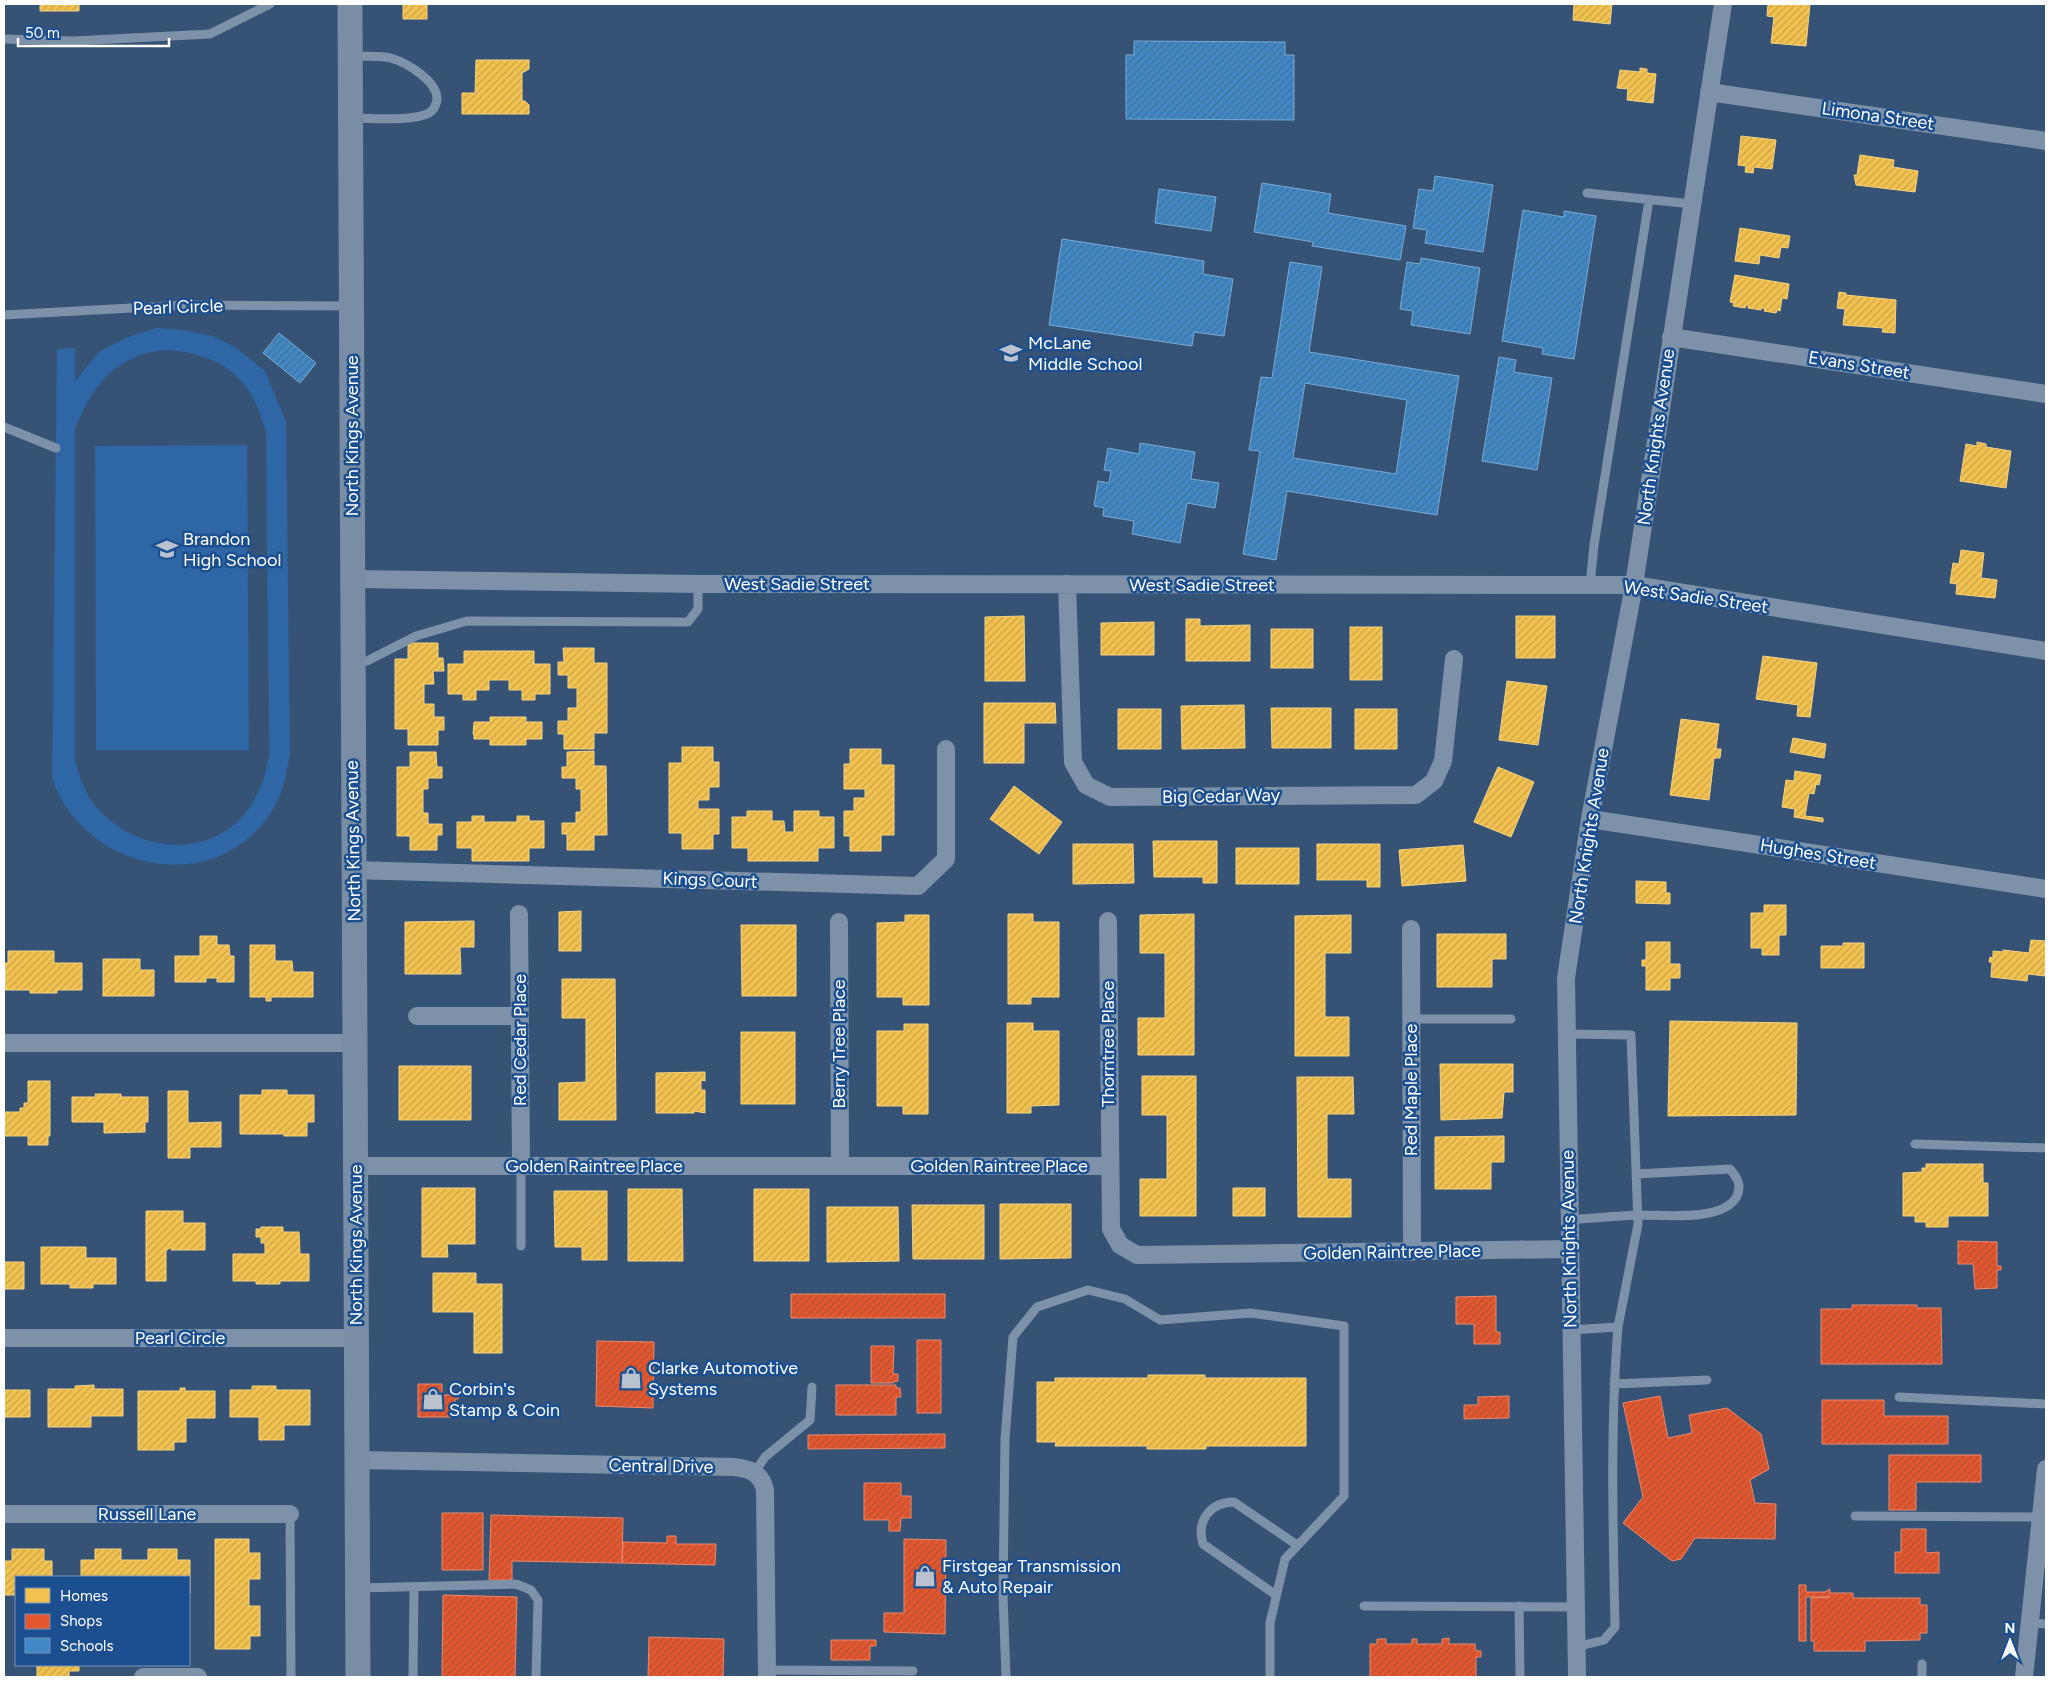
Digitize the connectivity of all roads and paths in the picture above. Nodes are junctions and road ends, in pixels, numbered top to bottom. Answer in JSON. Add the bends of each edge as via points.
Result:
{"nodes":[{"id":1,"x":270,"y":4,"type":"edge"},
{"id":2,"x":350,"y":4,"type":"edge"},
{"id":3,"x":1723,"y":4,"type":"edge"},
{"id":4,"x":4,"y":39,"type":"edge"},
{"id":5,"x":350,"y":56,"type":"junction"},
{"id":6,"x":1709,"y":92,"type":"junction"},
{"id":7,"x":350,"y":118,"type":"junction"},
{"id":8,"x":2046,"y":141,"type":"edge"},
{"id":9,"x":1587,"y":193,"type":"dead end"},
{"id":10,"x":1649,"y":200,"type":"junction"},
{"id":11,"x":1692,"y":204,"type":"junction"},
{"id":12,"x":352,"y":306,"type":"junction"},
{"id":13,"x":4,"y":315,"type":"edge"},
{"id":14,"x":1671,"y":337,"type":"junction"},
{"id":15,"x":2046,"y":394,"type":"edge"},
{"id":16,"x":4,"y":427,"type":"edge"},
{"id":17,"x":56,"y":448,"type":"dead end"},
{"id":18,"x":352,"y":579,"type":"junction"},
{"id":19,"x":698,"y":584,"type":"junction"},
{"id":20,"x":1068,"y":584,"type":"junction"},
{"id":21,"x":1590,"y":585,"type":"junction"},
{"id":22,"x":1634,"y":585,"type":"junction"},
{"id":23,"x":2046,"y":651,"type":"edge"},
{"id":24,"x":1454,"y":659,"type":"dead end"},
{"id":25,"x":352,"y":662,"type":"junction"},
{"id":26,"x":946,"y":749,"type":"dead end"},
{"id":27,"x":1590,"y":819,"type":"junction"},
{"id":28,"x":353,"y":870,"type":"junction"},
{"id":29,"x":2046,"y":888,"type":"edge"},
{"id":30,"x":519,"y":914,"type":"dead end"},
{"id":31,"x":1108,"y":921,"type":"dead end"},
{"id":32,"x":839,"y":922,"type":"dead end"},
{"id":33,"x":1411,"y":929,"type":"dead end"},
{"id":34,"x":417,"y":1016,"type":"dead end"},
{"id":35,"x":520,"y":1016,"type":"junction"},
{"id":36,"x":1411,"y":1019,"type":"junction"},
{"id":37,"x":1511,"y":1019,"type":"dead end"},
{"id":38,"x":1566,"y":1034,"type":"junction"},
{"id":39,"x":4,"y":1043,"type":"edge"},
{"id":40,"x":356,"y":1043,"type":"junction"},
{"id":41,"x":1915,"y":1144,"type":"dead end"},
{"id":42,"x":2046,"y":1148,"type":"edge"},
{"id":43,"x":356,"y":1166,"type":"junction"},
{"id":44,"x":521,"y":1166,"type":"junction"},
{"id":45,"x":840,"y":1166,"type":"junction"},
{"id":46,"x":1109,"y":1166,"type":"junction"},
{"id":47,"x":1636,"y":1174,"type":"junction"},
{"id":48,"x":1638,"y":1215,"type":"junction"},
{"id":49,"x":1569,"y":1220,"type":"junction"},
{"id":50,"x":521,"y":1246,"type":"dead end"},
{"id":51,"x":1570,"y":1249,"type":"junction"},
{"id":52,"x":1412,"y":1252,"type":"junction"},
{"id":53,"x":1618,"y":1327,"type":"junction"},
{"id":54,"x":1571,"y":1330,"type":"junction"},
{"id":55,"x":4,"y":1338,"type":"edge"},
{"id":56,"x":356,"y":1338,"type":"junction"},
{"id":57,"x":1707,"y":1380,"type":"dead end"},
{"id":58,"x":1614,"y":1384,"type":"junction"},
{"id":59,"x":812,"y":1387,"type":"dead end"},
{"id":60,"x":1899,"y":1397,"type":"dead end"},
{"id":61,"x":2046,"y":1404,"type":"edge"},
{"id":62,"x":357,"y":1460,"type":"junction"},
{"id":63,"x":2046,"y":1469,"type":"edge"},
{"id":64,"x":755,"y":1472,"type":"junction"},
{"id":65,"x":4,"y":1514,"type":"edge"},
{"id":66,"x":290,"y":1514,"type":"joint"},
{"id":67,"x":1855,"y":1516,"type":"dead end"},
{"id":68,"x":2041,"y":1517,"type":"junction"},
{"id":69,"x":1297,"y":1545,"type":"junction"},
{"id":70,"x":414,"y":1587,"type":"junction"},
{"id":71,"x":357,"y":1588,"type":"junction"},
{"id":72,"x":1276,"y":1595,"type":"junction"},
{"id":73,"x":1364,"y":1606,"type":"dead end"},
{"id":74,"x":1519,"y":1606,"type":"junction"},
{"id":75,"x":1576,"y":1607,"type":"junction"},
{"id":76,"x":2038,"y":1623,"type":"edge"},
{"id":77,"x":1576,"y":1647,"type":"junction"},
{"id":78,"x":1922,"y":1664,"type":"dead end"},
{"id":79,"x":913,"y":1671,"type":"dead end"},
{"id":80,"x":767,"y":1674,"type":"edge"},
{"id":81,"x":143,"y":1677,"type":"edge"},
{"id":82,"x":198,"y":1677,"type":"edge"},
{"id":83,"x":291,"y":1677,"type":"edge"},
{"id":84,"x":358,"y":1677,"type":"edge"},
{"id":85,"x":413,"y":1677,"type":"edge"},
{"id":86,"x":536,"y":1677,"type":"edge"},
{"id":87,"x":1006,"y":1677,"type":"edge"},
{"id":88,"x":1270,"y":1677,"type":"edge"},
{"id":89,"x":1520,"y":1677,"type":"edge"},
{"id":90,"x":1576,"y":1677,"type":"edge"},
{"id":91,"x":1922,"y":1677,"type":"edge"},
{"id":92,"x":2024,"y":1677,"type":"edge"}],
"edges":[{"from":1,"to":4,"type":"lane","via":[[210,34],[73,41]]},
{"from":2,"to":5,"type":"street","name":"North Kings Avenue"},
{"from":3,"to":6,"type":"street","name":"North Knights Avenue"},
{"from":5,"to":7,"type":"street","name":"North Kings Avenue"},
{"from":5,"to":7,"type":"lane","via":[[390,58],[406,64],[432,85],[437,96],[432,112],[420,117]]},
{"from":6,"to":8,"type":"street","name":"Limona Street"},
{"from":6,"to":11,"type":"street","name":"North Knights Avenue"},
{"from":7,"to":12,"type":"street","name":"North Kings Avenue"},
{"from":9,"to":10,"type":"lane"},
{"from":10,"to":11,"type":"lane"},
{"from":10,"to":21,"type":"lane"},
{"from":11,"to":14,"type":"street","name":"North Knights Avenue"},
{"from":12,"to":13,"type":"lane","name":"Pearl Circle","via":[[186,305]]},
{"from":12,"to":18,"type":"street","name":"North Kings Avenue"},
{"from":14,"to":15,"type":"street","name":"Evans Street"},
{"from":14,"to":22,"type":"street","name":"North Knights Avenue"},
{"from":16,"to":17,"type":"lane"},
{"from":18,"to":19,"type":"street","name":"West Sadie Street"},
{"from":18,"to":25,"type":"street","name":"North Kings Avenue"},
{"from":19,"to":20,"type":"street","name":"West Sadie Street"},
{"from":19,"to":25,"type":"lane","via":[[698,609],[688,622],[467,621],[416,636],[367,661]]},
{"from":20,"to":21,"type":"street","name":"West Sadie Street"},
{"from":20,"to":24,"type":"street","name":"Big Cedar Way","via":[[1074,762],[1086,786],[1110,797],[1416,794],[1434,781],[1443,761]]},
{"from":21,"to":22,"type":"street","name":"West Sadie Street"},
{"from":22,"to":23,"type":"street","name":"West Sadie Street"},
{"from":22,"to":27,"type":"street","name":"North Knights Avenue"},
{"from":25,"to":28,"type":"street","name":"North Kings Avenue"},
{"from":26,"to":28,"type":"street","name":"Kings Court","via":[[946,859],[918,886]]},
{"from":27,"to":29,"type":"street","name":"Hughes Street"},
{"from":27,"to":38,"type":"street","name":"North Knights Avenue","via":[[1566,978]]},
{"from":28,"to":40,"type":"street","name":"North Kings Avenue"},
{"from":30,"to":35,"type":"street","name":"Red Cedar Place"},
{"from":31,"to":46,"type":"street","name":"Thorntree Place"},
{"from":32,"to":45,"type":"street","name":"Berry Tree Place"},
{"from":33,"to":36,"type":"street","name":"Red Maple Place"},
{"from":34,"to":35,"type":"street"},
{"from":35,"to":44,"type":"street","name":"Red Cedar Place"},
{"from":36,"to":37,"type":"lane"},
{"from":36,"to":52,"type":"street","name":"Red Maple Place"},
{"from":38,"to":47,"type":"lane","via":[[1631,1036]]},
{"from":38,"to":49,"type":"street","name":"North Knights Avenue"},
{"from":39,"to":40,"type":"street"},
{"from":40,"to":43,"type":"street","name":"North Kings Avenue"},
{"from":41,"to":42,"type":"lane"},
{"from":43,"to":44,"type":"street","name":"Golden Raintree Place"},
{"from":43,"to":56,"type":"street","name":"North Kings Avenue"},
{"from":44,"to":45,"type":"street","name":"Golden Raintree Place"},
{"from":44,"to":50,"type":"lane"},
{"from":45,"to":46,"type":"street","name":"Golden Raintree Place"},
{"from":46,"to":52,"type":"street","name":"Golden Raintree Place","via":[[1111,1229],[1120,1245],[1137,1255]]},
{"from":47,"to":48,"type":"lane"},
{"from":47,"to":48,"type":"lane","via":[[1730,1169],[1739,1180],[1740,1190],[1733,1203],[1720,1210],[1689,1215]]},
{"from":48,"to":49,"type":"lane"},
{"from":48,"to":53,"type":"lane"},
{"from":49,"to":51,"type":"street","name":"North Knights Avenue"},
{"from":51,"to":52,"type":"street","name":"Golden Raintree Place"},
{"from":51,"to":54,"type":"street","name":"North Knights Avenue"},
{"from":53,"to":54,"type":"lane"},
{"from":53,"to":58,"type":"lane"},
{"from":54,"to":75,"type":"street","name":"North Knights Avenue"},
{"from":55,"to":56,"type":"street","name":"Pearl Circle"},
{"from":56,"to":62,"type":"street","name":"North Kings Avenue"},
{"from":57,"to":58,"type":"lane"},
{"from":58,"to":77,"type":"lane","via":[[1615,1627],[1604,1640]]},
{"from":59,"to":64,"type":"lane","via":[[810,1420],[765,1457]]},
{"from":60,"to":61,"type":"lane"},
{"from":62,"to":64,"type":"street","name":"Central Drive","via":[[734,1467]]},
{"from":62,"to":71,"type":"street","name":"North Kings Avenue"},
{"from":63,"to":68,"type":"street"},
{"from":64,"to":80,"type":"street","via":[[764,1490]]},
{"from":65,"to":66,"type":"street","name":"Russell Lane"},
{"from":66,"to":83,"type":"lane"},
{"from":67,"to":68,"type":"lane"},
{"from":68,"to":76,"type":"street"},
{"from":69,"to":72,"type":"lane","via":[[1285,1558]]},
{"from":69,"to":72,"type":"lane","via":[[1234,1502],[1223,1502],[1211,1508],[1203,1518],[1200,1536],[1203,1544]]},
{"from":69,"to":87,"type":"lane","via":[[1344,1496],[1344,1326],[1251,1313],[1160,1320],[1125,1298],[1088,1290],[1037,1306],[1013,1337],[1005,1439],[1003,1595]]},
{"from":70,"to":71,"type":"lane"},
{"from":70,"to":85,"type":"lane"},
{"from":70,"to":86,"type":"lane","via":[[516,1584],[531,1590],[538,1600]]},
{"from":71,"to":84,"type":"street","name":"North Kings Avenue"},
{"from":72,"to":88,"type":"lane","via":[[1270,1622]]},
{"from":73,"to":74,"type":"lane"},
{"from":74,"to":75,"type":"lane"},
{"from":74,"to":89,"type":"lane"},
{"from":75,"to":77,"type":"street","name":"North Knights Avenue"},
{"from":76,"to":92,"type":"street"},
{"from":77,"to":90,"type":"street","name":"North Knights Avenue"},
{"from":78,"to":91,"type":"lane"},
{"from":79,"to":80,"type":"lane"},
{"from":81,"to":82,"type":"street"}]}
